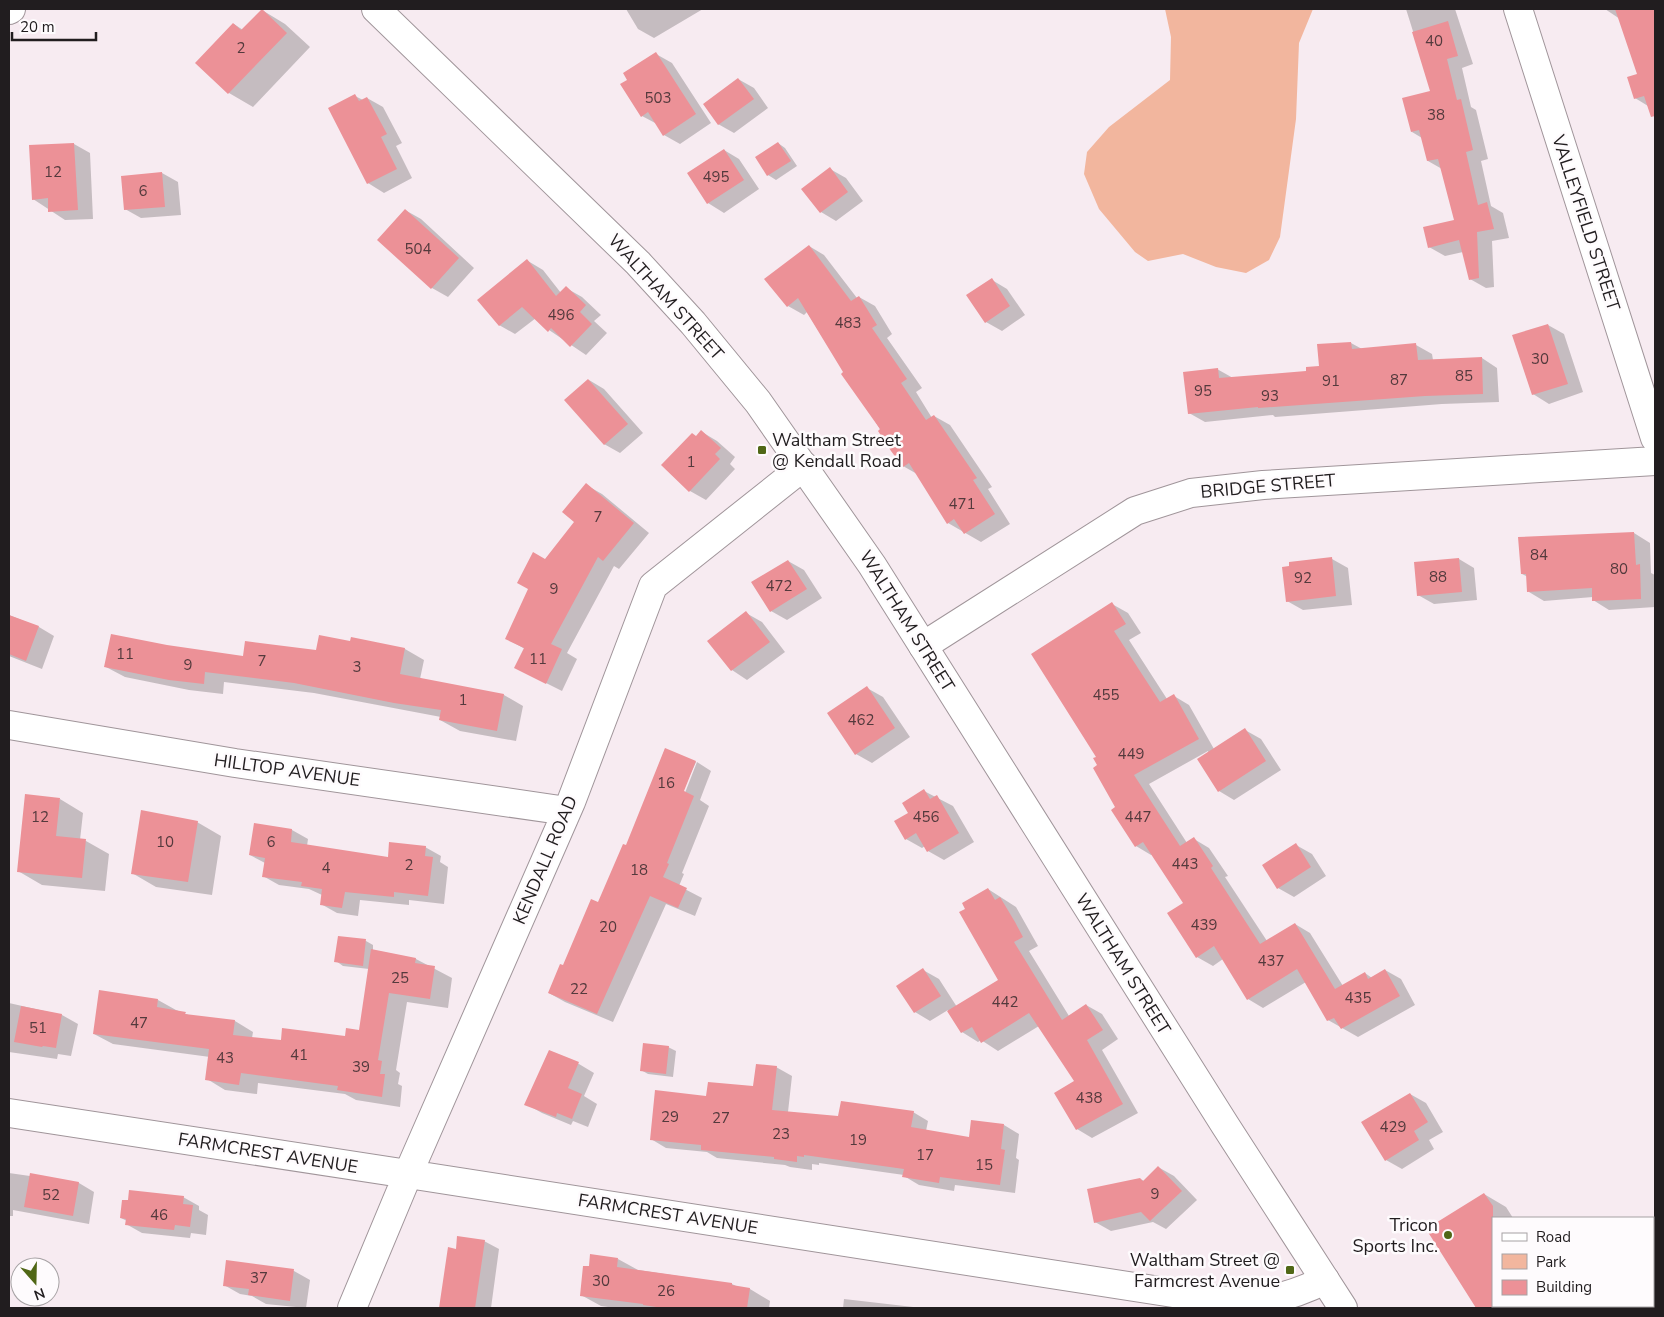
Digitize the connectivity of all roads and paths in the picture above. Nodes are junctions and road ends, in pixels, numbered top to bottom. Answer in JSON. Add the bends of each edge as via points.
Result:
{"nodes":[{"id":1,"x":376,"y":9,"type":"edge"},
{"id":2,"x":1518,"y":9,"type":"edge"},
{"id":3,"x":1655,"y":438,"type":"edge"},
{"id":4,"x":1655,"y":461,"type":"edge"},
{"id":5,"x":804,"y":466,"type":"junction"},
{"id":6,"x":923,"y":646,"type":"junction"},
{"id":7,"x":9,"y":725,"type":"edge"},
{"id":8,"x":566,"y":811,"type":"junction"},
{"id":9,"x":9,"y":1114,"type":"edge"},
{"id":10,"x":408,"y":1174,"type":"junction"},
{"id":11,"x":1325,"y":1280,"type":"junction"},
{"id":12,"x":352,"y":1308,"type":"edge"},
{"id":13,"x":1343,"y":1308,"type":"edge"}],
"edges":[{"from":1,"to":5,"type":"street","name":"WALTHAM STREET","via":[[665,292],[758,402]]},
{"from":2,"to":3,"type":"street","name":"VALLEYFIELD STREET"},
{"from":4,"to":6,"type":"street","name":"BRIDGE STREET","via":[[1191,492],[1136,511]]},
{"from":5,"to":6,"type":"street","name":"WALTHAM STREET"},
{"from":5,"to":8,"type":"street","name":"KENDALL ROAD","via":[[653,586]]},
{"from":6,"to":11,"type":"street","name":"WALTHAM STREET"},
{"from":7,"to":8,"type":"street","name":"HILLTOP AVENUE","via":[[235,763]]},
{"from":8,"to":10,"type":"street","name":"KENDALL ROAD"},
{"from":9,"to":10,"type":"street","name":"FARMCREST AVENUE"},
{"from":10,"to":11,"type":"street","name":"FARMCREST AVENUE","via":[[1234,1302],[1262,1302],[1293,1294]]},
{"from":10,"to":12,"type":"street","name":"KENDALL ROAD"},
{"from":11,"to":13,"type":"street","name":"WALTHAM STREET"}]}
